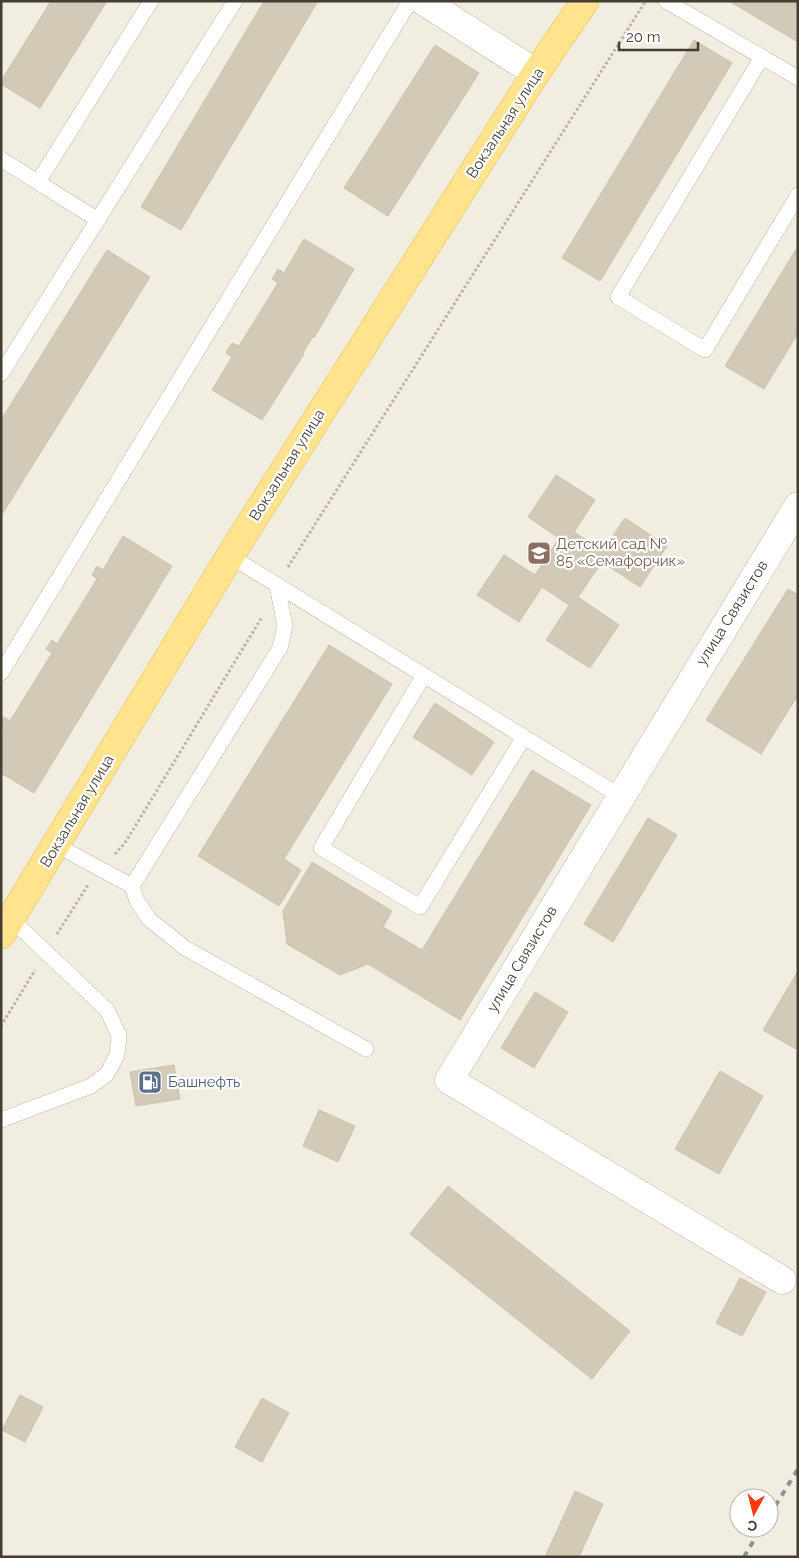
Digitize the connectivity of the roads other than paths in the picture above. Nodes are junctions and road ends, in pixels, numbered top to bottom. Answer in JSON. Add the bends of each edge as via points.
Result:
{"nodes":[{"id":1,"x":152,"y":1,"type":"edge"},
{"id":2,"x":235,"y":1,"type":"edge"},
{"id":3,"x":410,"y":1,"type":"edge"},
{"id":4,"x":423,"y":1,"type":"edge"},
{"id":5,"x":585,"y":1,"type":"edge"},
{"id":6,"x":666,"y":1,"type":"edge"},
{"id":7,"x":762,"y":57,"type":"junction"},
{"id":8,"x":536,"y":73,"type":"junction"},
{"id":9,"x":798,"y":78,"type":"edge"},
{"id":10,"x":1,"y":159,"type":"edge"},
{"id":11,"x":38,"y":182,"type":"junction"},
{"id":12,"x":798,"y":195,"type":"edge"},
{"id":13,"x":98,"y":220,"type":"junction"},
{"id":14,"x":1,"y":374,"type":"edge"},
{"id":15,"x":798,"y":506,"type":"edge"},
{"id":16,"x":230,"y":556,"type":"junction"},
{"id":17,"x":277,"y":585,"type":"junction"},
{"id":18,"x":1,"y":673,"type":"edge"},
{"id":19,"x":424,"y":674,"type":"junction"},
{"id":20,"x":524,"y":737,"type":"junction"},
{"id":21,"x":620,"y":796,"type":"junction"},
{"id":22,"x":56,"y":845,"type":"junction"},
{"id":23,"x":132,"y":886,"type":"junction"},
{"id":24,"x":6,"y":927,"type":"edge"},
{"id":25,"x":366,"y":1048,"type":"dead end"},
{"id":26,"x":1,"y":1120,"type":"edge"},
{"id":27,"x":782,"y":1280,"type":"dead end"}],
"edges":[{"from":1,"to":11,"type":"lane"},
{"from":2,"to":13,"type":"lane"},
{"from":3,"to":18,"type":"lane"},
{"from":4,"to":8,"type":"street"},
{"from":5,"to":8,"type":"main road","name":"Вокзальная улица"},
{"from":6,"to":7,"type":"lane"},
{"from":7,"to":9,"type":"lane"},
{"from":7,"to":12,"type":"lane","via":[[618,297],[705,350]]},
{"from":8,"to":16,"type":"main road","name":"Вокзальная улица"},
{"from":10,"to":11,"type":"lane"},
{"from":11,"to":13,"type":"lane"},
{"from":13,"to":14,"type":"lane"},
{"from":15,"to":21,"type":"street","name":"улица Связистов"},
{"from":16,"to":17,"type":"lane"},
{"from":16,"to":22,"type":"main road","name":"Вокзальная улица"},
{"from":17,"to":19,"type":"lane"},
{"from":17,"to":23,"type":"lane","via":[[285,626],[280,648]]},
{"from":19,"to":20,"type":"lane"},
{"from":19,"to":20,"type":"lane","via":[[321,848],[420,907]]},
{"from":20,"to":21,"type":"lane"},
{"from":21,"to":27,"type":"street","name":"улица Связистов","via":[[449,1080]]},
{"from":22,"to":23,"type":"lane"},
{"from":22,"to":24,"type":"main road","name":"Вокзальная улица"},
{"from":23,"to":25,"type":"lane","via":[[149,919],[185,948]]},
{"from":24,"to":26,"type":"lane","via":[[46,952],[107,1010],[119,1035],[117,1055],[107,1074],[91,1086]]}]}
